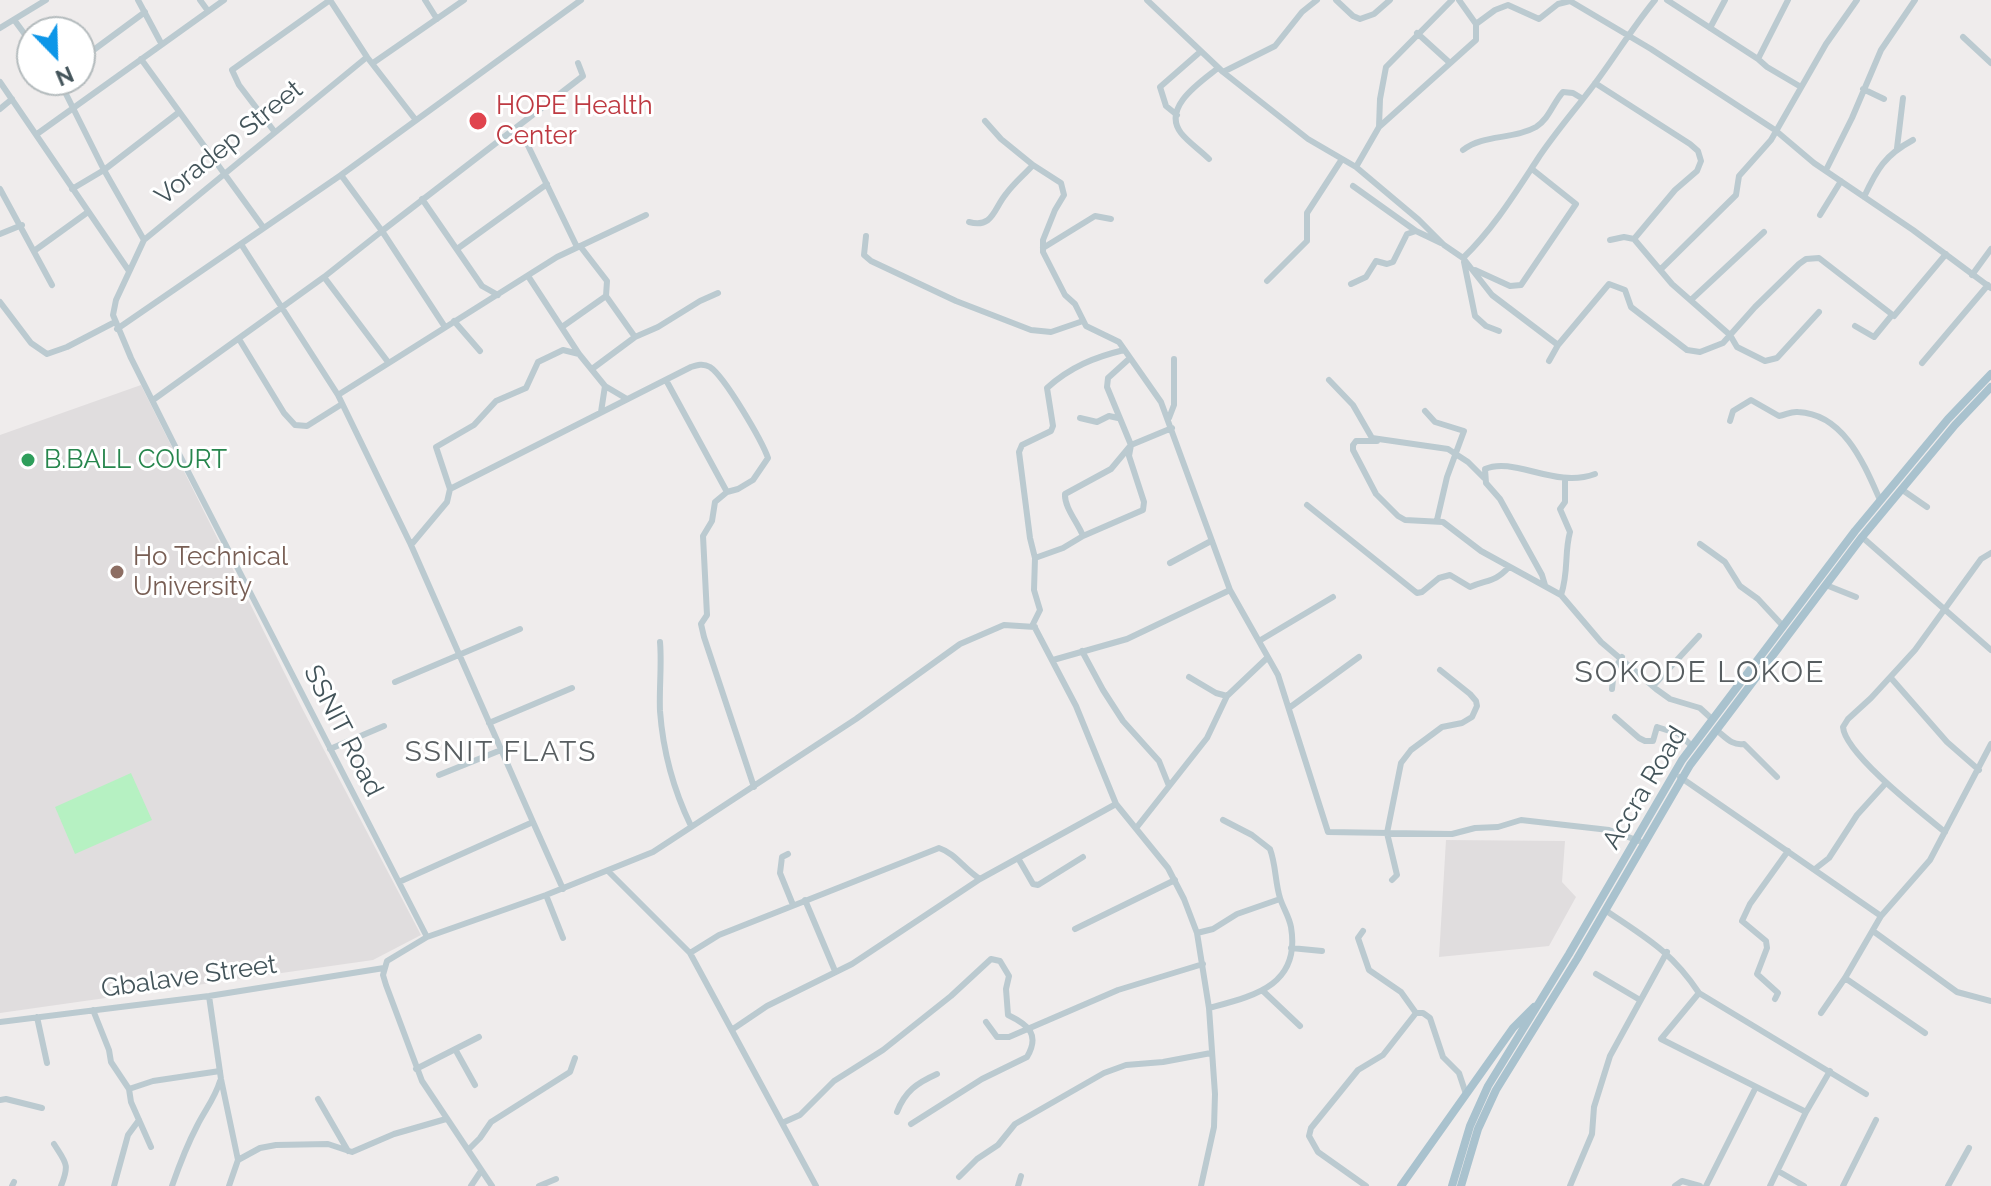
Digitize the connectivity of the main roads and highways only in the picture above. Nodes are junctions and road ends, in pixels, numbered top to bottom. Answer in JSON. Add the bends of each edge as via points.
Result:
{"nodes":[{"id":1,"x":1991,"y":374,"type":"edge"},
{"id":2,"x":1991,"y":387,"type":"edge"},
{"id":3,"x":1677,"y":776,"type":"junction"},
{"id":4,"x":1640,"y":842,"type":"junction"},
{"id":5,"x":1539,"y":1003,"type":"junction"},
{"id":6,"x":1535,"y":1026,"type":"junction"},
{"id":7,"x":1522,"y":1030,"type":"junction"},
{"id":8,"x":1505,"y":1040,"type":"junction"},
{"id":9,"x":1401,"y":1186,"type":"edge"},
{"id":10,"x":1452,"y":1186,"type":"edge"},
{"id":11,"x":1461,"y":1186,"type":"edge"}],
"edges":[{"from":1,"to":3,"type":"main road","name":"Accra Road","via":[[1880,500],[1692,746]]},
{"from":2,"to":3,"type":"main road","name":"Accra Road","via":[[1862,537]]},
{"from":3,"to":4,"type":"main road","name":"Accra Road"},
{"from":4,"to":5,"type":"main road","name":"Accra Road"},
{"from":4,"to":6,"type":"main road","name":"Accra Road"},
{"from":5,"to":7,"type":"main road","name":"Accra Road"},
{"from":5,"to":8,"type":"main road"},
{"from":6,"to":7,"type":"main road"},
{"from":6,"to":11,"type":"main road","name":"Accra Road","via":[[1490,1103]]},
{"from":7,"to":8,"type":"main road"},
{"from":7,"to":10,"type":"main road","name":"Accra Road","via":[[1470,1126]]},
{"from":8,"to":9,"type":"main road"}]}
